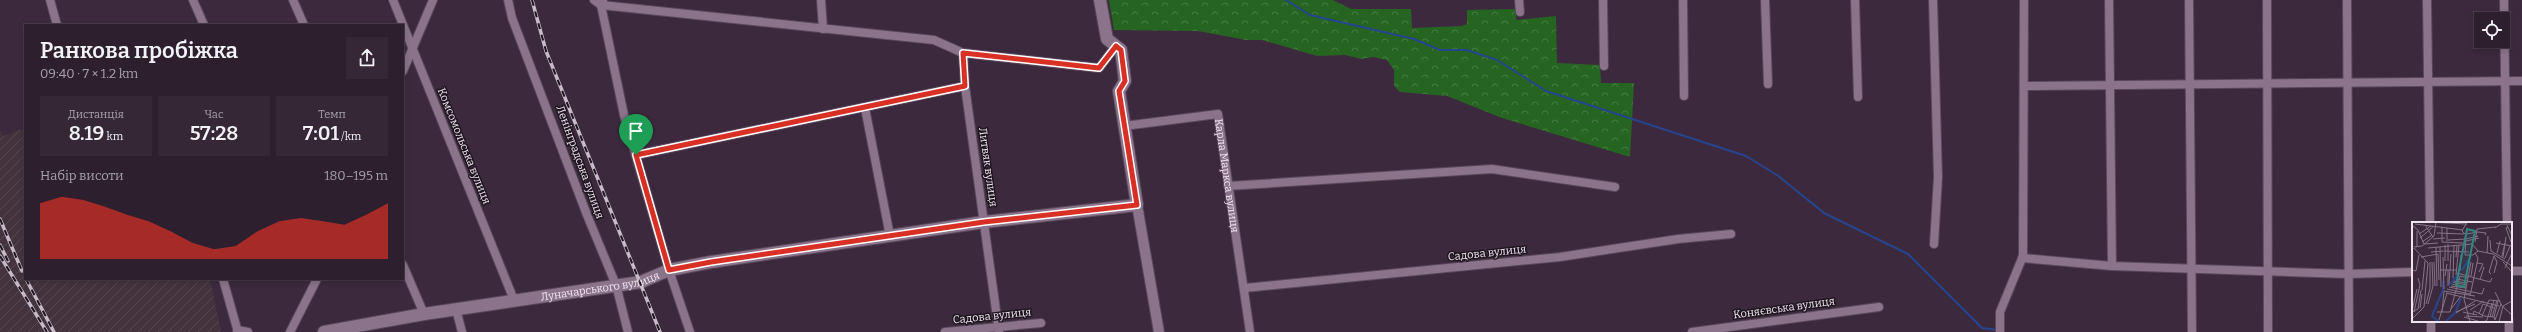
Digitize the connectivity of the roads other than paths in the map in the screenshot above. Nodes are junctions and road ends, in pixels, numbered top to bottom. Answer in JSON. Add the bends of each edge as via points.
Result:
{"nodes":[{"id":1,"x":50,"y":0,"type":"edge"},
{"id":2,"x":194,"y":0,"type":"edge"},
{"id":3,"x":293,"y":0,"type":"edge"},
{"id":4,"x":393,"y":0,"type":"edge"},
{"id":5,"x":433,"y":0,"type":"edge"},
{"id":6,"x":508,"y":0,"type":"edge"},
{"id":7,"x":821,"y":0,"type":"edge"},
{"id":8,"x":1100,"y":0,"type":"edge"},
{"id":9,"x":1519,"y":0,"type":"edge"},
{"id":10,"x":1603,"y":0,"type":"edge"},
{"id":11,"x":1683,"y":0,"type":"edge"},
{"id":12,"x":1765,"y":0,"type":"edge"},
{"id":13,"x":1855,"y":0,"type":"edge"},
{"id":14,"x":1933,"y":0,"type":"edge"},
{"id":15,"x":2024,"y":0,"type":"edge"},
{"id":16,"x":2109,"y":0,"type":"edge"},
{"id":17,"x":2189,"y":0,"type":"edge"},
{"id":18,"x":2266,"y":0,"type":"edge"},
{"id":19,"x":2346,"y":0,"type":"edge"},
{"id":20,"x":2427,"y":0,"type":"edge"},
{"id":21,"x":2504,"y":0,"type":"edge"},
{"id":22,"x":600,"y":2,"type":"edge"},
{"id":23,"x":1520,"y":12,"type":"dead end"},
{"id":24,"x":57,"y":24,"type":"edge"},
{"id":25,"x":204,"y":24,"type":"edge"},
{"id":26,"x":304,"y":24,"type":"edge"},
{"id":27,"x":403,"y":24,"type":"edge"},
{"id":28,"x":404,"y":27,"type":"edge"},
{"id":29,"x":823,"y":29,"type":"junction"},
{"id":30,"x":1111,"y":42,"type":"junction"},
{"id":31,"x":413,"y":49,"type":"junction"},
{"id":32,"x":963,"y":53,"type":"junction"},
{"id":33,"x":1604,"y":66,"type":"dead end"},
{"id":34,"x":404,"y":69,"type":"edge"},
{"id":35,"x":2522,"y":80,"type":"edge"},
{"id":36,"x":2347,"y":81,"type":"junction"},
{"id":37,"x":2506,"y":81,"type":"junction"},
{"id":38,"x":2268,"y":82,"type":"junction"},
{"id":39,"x":2427,"y":83,"type":"junction"},
{"id":40,"x":1768,"y":84,"type":"dead end"},
{"id":41,"x":2188,"y":84,"type":"junction"},
{"id":42,"x":965,"y":86,"type":"junction"},
{"id":43,"x":2024,"y":86,"type":"junction"},
{"id":44,"x":2110,"y":86,"type":"junction"},
{"id":45,"x":1684,"y":96,"type":"dead end"},
{"id":46,"x":1858,"y":97,"type":"dead end"},
{"id":47,"x":865,"y":108,"type":"junction"},
{"id":48,"x":1124,"y":126,"type":"junction"},
{"id":49,"x":636,"y":155,"type":"junction"},
{"id":50,"x":1228,"y":186,"type":"junction"},
{"id":51,"x":1615,"y":187,"type":"dead end"},
{"id":52,"x":1137,"y":205,"type":"junction"},
{"id":53,"x":984,"y":222,"type":"junction"},
{"id":54,"x":2430,"y":222,"type":"edge"},
{"id":55,"x":2508,"y":222,"type":"edge"},
{"id":56,"x":1731,"y":234,"type":"dead end"},
{"id":57,"x":890,"y":236,"type":"junction"},
{"id":58,"x":1934,"y":244,"type":"dead end"},
{"id":59,"x":2022,"y":258,"type":"junction"},
{"id":60,"x":2112,"y":266,"type":"junction"},
{"id":61,"x":404,"y":267,"type":"edge"},
{"id":62,"x":2191,"y":268,"type":"junction"},
{"id":63,"x":669,"y":270,"type":"junction"},
{"id":64,"x":2522,"y":270,"type":"edge"},
{"id":65,"x":2512,"y":271,"type":"edge"},
{"id":66,"x":2268,"y":272,"type":"junction"},
{"id":67,"x":2412,"y":272,"type":"edge"},
{"id":68,"x":2348,"y":274,"type":"junction"},
{"id":69,"x":223,"y":280,"type":"edge"},
{"id":70,"x":309,"y":280,"type":"edge"},
{"id":71,"x":317,"y":280,"type":"edge"},
{"id":72,"x":616,"y":285,"type":"junction"},
{"id":73,"x":1245,"y":288,"type":"junction"},
{"id":74,"x":313,"y":289,"type":"junction"},
{"id":75,"x":514,"y":300,"type":"junction"},
{"id":76,"x":1879,"y":307,"type":"dead end"},
{"id":77,"x":456,"y":309,"type":"junction"},
{"id":78,"x":424,"y":314,"type":"junction"},
{"id":79,"x":1041,"y":323,"type":"dead end"},
{"id":80,"x":998,"y":329,"type":"edge"},
{"id":81,"x":346,"y":330,"type":"edge"},
{"id":82,"x":237,"y":331,"type":"edge"},
{"id":83,"x":248,"y":332,"type":"edge"},
{"id":84,"x":290,"y":332,"type":"edge"},
{"id":85,"x":324,"y":332,"type":"edge"},
{"id":86,"x":462,"y":332,"type":"edge"},
{"id":87,"x":628,"y":332,"type":"edge"},
{"id":88,"x":690,"y":332,"type":"edge"},
{"id":89,"x":945,"y":332,"type":"edge"},
{"id":90,"x":1159,"y":332,"type":"edge"},
{"id":91,"x":1250,"y":332,"type":"edge"},
{"id":92,"x":1692,"y":332,"type":"edge"},
{"id":93,"x":2000,"y":332,"type":"edge"},
{"id":94,"x":2192,"y":332,"type":"edge"},
{"id":95,"x":2268,"y":332,"type":"edge"},
{"id":96,"x":2349,"y":332,"type":"edge"}],
"edges":[{"from":1,"to":24,"type":"street"},
{"from":2,"to":25,"type":"street"},
{"from":3,"to":26,"type":"street"},
{"from":4,"to":27,"type":"street","name":"Комсомольська вулиця"},
{"from":5,"to":31,"type":"street"},
{"from":6,"to":72,"type":"street","name":"Ленінградська вулиця","via":[[587,215]]},
{"from":7,"to":29,"type":"street"},
{"from":8,"to":30,"type":"main road"},
{"from":9,"to":23,"type":"street"},
{"from":10,"to":33,"type":"street"},
{"from":11,"to":45,"type":"street"},
{"from":12,"to":40,"type":"street"},
{"from":13,"to":46,"type":"street"},
{"from":14,"to":58,"type":"street","via":[[1938,177]]},
{"from":15,"to":43,"type":"street"},
{"from":16,"to":44,"type":"street"},
{"from":17,"to":41,"type":"street"},
{"from":18,"to":38,"type":"street"},
{"from":19,"to":36,"type":"street"},
{"from":20,"to":39,"type":"street"},
{"from":21,"to":37,"type":"street"},
{"from":22,"to":29,"type":"street"},
{"from":22,"to":49,"type":"street","via":[[624,115]]},
{"from":28,"to":31,"type":"street","name":"Комсомольська вулиця"},
{"from":29,"to":32,"type":"street","via":[[934,40]]},
{"from":30,"to":32,"type":"street","via":[[1099,68]]},
{"from":30,"to":48,"type":"main road","via":[[1121,50],[1125,81],[1119,91]]},
{"from":31,"to":34,"type":"street"},
{"from":31,"to":75,"type":"street","name":"Комсомольська вулиця"},
{"from":32,"to":42,"type":"street","name":"Литвяк вулиця"},
{"from":35,"to":37,"type":"street"},
{"from":36,"to":38,"type":"street"},
{"from":36,"to":39,"type":"street"},
{"from":36,"to":68,"type":"street"},
{"from":37,"to":39,"type":"street"},
{"from":37,"to":55,"type":"street"},
{"from":38,"to":41,"type":"street"},
{"from":38,"to":66,"type":"street"},
{"from":39,"to":54,"type":"street"},
{"from":41,"to":44,"type":"street"},
{"from":41,"to":62,"type":"street"},
{"from":42,"to":47,"type":"street"},
{"from":42,"to":53,"type":"street","name":"Литвяк вулиця"},
{"from":43,"to":44,"type":"street"},
{"from":43,"to":59,"type":"street"},
{"from":44,"to":60,"type":"street"},
{"from":47,"to":49,"type":"street"},
{"from":47,"to":57,"type":"street"},
{"from":48,"to":50,"type":"street","name":"Карла Маркса вулиця","via":[[1218,114]]},
{"from":48,"to":52,"type":"main road"},
{"from":49,"to":63,"type":"street"},
{"from":50,"to":51,"type":"street","via":[[1492,169]]},
{"from":50,"to":73,"type":"street","name":"Карла Маркса вулиця"},
{"from":52,"to":53,"type":"main road","name":"Луначарського вулиця"},
{"from":52,"to":90,"type":"street"},
{"from":53,"to":57,"type":"main road","name":"Луначарського вулиця"},
{"from":53,"to":80,"type":"street","name":"Литвяк вулиця"},
{"from":56,"to":73,"type":"street","name":"Садова вулиця","via":[[1678,239],[1560,257]]},
{"from":57,"to":63,"type":"main road","name":"Луначарського вулиця"},
{"from":59,"to":60,"type":"street"},
{"from":59,"to":93,"type":"street","via":[[2000,312]]},
{"from":60,"to":62,"type":"street"},
{"from":61,"to":78,"type":"street"},
{"from":62,"to":66,"type":"street"},
{"from":62,"to":94,"type":"street"},
{"from":63,"to":72,"type":"main road","name":"Луначарського вулиця","via":[[641,282]]},
{"from":63,"to":88,"type":"street"},
{"from":64,"to":65,"type":"street"},
{"from":66,"to":68,"type":"street"},
{"from":66,"to":95,"type":"street"},
{"from":67,"to":68,"type":"street"},
{"from":68,"to":96,"type":"street"},
{"from":69,"to":82,"type":"street"},
{"from":70,"to":74,"type":"street"},
{"from":71,"to":74,"type":"street"},
{"from":72,"to":75,"type":"main road","name":"Луначарського вулиця"},
{"from":72,"to":87,"type":"street","name":"Ленінградська вулиця"},
{"from":73,"to":91,"type":"street","name":"Карла Маркса вулиця"},
{"from":74,"to":84,"type":"street"},
{"from":75,"to":77,"type":"main road","name":"Луначарського вулиця"},
{"from":76,"to":92,"type":"street","name":"Коняєвська вулиця"},
{"from":77,"to":78,"type":"main road","name":"Луначарського вулиця"},
{"from":77,"to":86,"type":"street"},
{"from":78,"to":81,"type":"main road","name":"Луначарського вулиця"},
{"from":79,"to":80,"type":"street","name":"Садова вулиця"},
{"from":80,"to":89,"type":"street","name":"Садова вулиця"},
{"from":81,"to":85,"type":"main road","name":"Луначарського вулиця"},
{"from":82,"to":83,"type":"street"}]}
